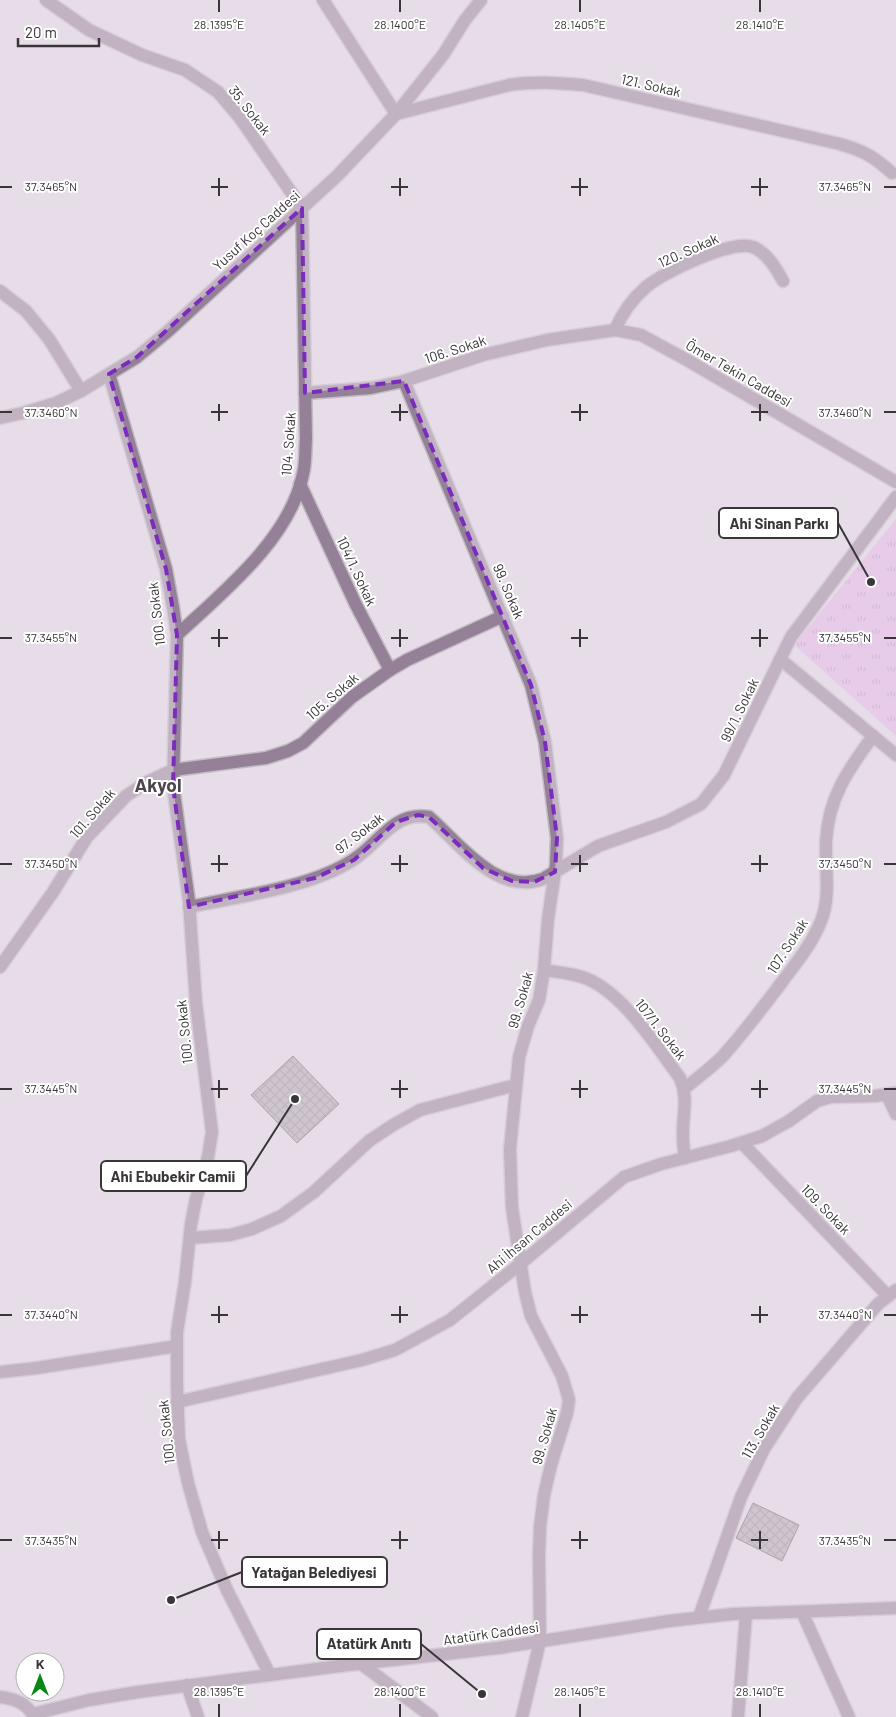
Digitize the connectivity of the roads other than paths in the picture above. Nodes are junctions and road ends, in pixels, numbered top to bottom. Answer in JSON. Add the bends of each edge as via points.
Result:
{"nodes":[{"id":1,"x":46,"y":0,"type":"edge"},
{"id":2,"x":323,"y":0,"type":"edge"},
{"id":3,"x":481,"y":0,"type":"edge"},
{"id":4,"x":396,"y":114,"type":"junction"},
{"id":5,"x":892,"y":173,"type":"dead end"},
{"id":6,"x":302,"y":208,"type":"junction"},
{"id":7,"x":783,"y":281,"type":"dead end"},
{"id":8,"x":0,"y":291,"type":"edge"},
{"id":9,"x":615,"y":330,"type":"junction"},
{"id":10,"x":109,"y":374,"type":"junction"},
{"id":11,"x":404,"y":381,"type":"junction"},
{"id":12,"x":81,"y":391,"type":"junction"},
{"id":13,"x":305,"y":394,"type":"junction"},
{"id":14,"x":0,"y":418,"type":"edge"},
{"id":15,"x":896,"y":482,"type":"edge"},
{"id":16,"x":300,"y":484,"type":"junction"},
{"id":17,"x":896,"y":497,"type":"edge"},
{"id":18,"x":503,"y":616,"type":"junction"},
{"id":19,"x":177,"y":635,"type":"junction"},
{"id":20,"x":780,"y":659,"type":"junction"},
{"id":21,"x":390,"y":670,"type":"junction"},
{"id":22,"x":873,"y":736,"type":"junction"},
{"id":23,"x":896,"y":755,"type":"edge"},
{"id":24,"x":173,"y":770,"type":"junction"},
{"id":25,"x":555,"y":872,"type":"junction"},
{"id":26,"x":189,"y":907,"type":"junction"},
{"id":27,"x":0,"y":967,"type":"edge"},
{"id":28,"x":544,"y":970,"type":"junction"},
{"id":29,"x":516,"y":1085,"type":"junction"},
{"id":30,"x":684,"y":1089,"type":"junction"},
{"id":31,"x":891,"y":1094,"type":"edge"},
{"id":32,"x":896,"y":1114,"type":"edge"},
{"id":33,"x":742,"y":1143,"type":"junction"},
{"id":34,"x":685,"y":1158,"type":"junction"},
{"id":35,"x":190,"y":1238,"type":"junction"},
{"id":36,"x":520,"y":1264,"type":"junction"},
{"id":37,"x":892,"y":1293,"type":"edge"},
{"id":38,"x":177,"y":1346,"type":"junction"},
{"id":39,"x":0,"y":1372,"type":"edge"},
{"id":40,"x":177,"y":1402,"type":"junction"},
{"id":41,"x":896,"y":1608,"type":"edge"},
{"id":42,"x":802,"y":1612,"type":"junction"},
{"id":43,"x":746,"y":1614,"type":"junction"},
{"id":44,"x":698,"y":1617,"type":"junction"},
{"id":45,"x":540,"y":1641,"type":"junction"},
{"id":46,"x":360,"y":1663,"type":"junction"},
{"id":47,"x":270,"y":1675,"type":"junction"},
{"id":48,"x":187,"y":1686,"type":"junction"},
{"id":49,"x":0,"y":1697,"type":"edge"},
{"id":50,"x":34,"y":1715,"type":"edge"},
{"id":51,"x":198,"y":1717,"type":"edge"},
{"id":52,"x":432,"y":1717,"type":"edge"},
{"id":53,"x":522,"y":1717,"type":"edge"},
{"id":54,"x":738,"y":1717,"type":"edge"},
{"id":55,"x":849,"y":1717,"type":"edge"}],
"edges":[{"from":1,"to":6,"type":"street","name":"35. Sokak","via":[[89,30],[142,55],[185,70],[218,92],[240,118]]},
{"from":2,"to":4,"type":"street"},
{"from":3,"to":4,"type":"street","name":"Yusuf Koç Caddesi"},
{"from":4,"to":5,"type":"street","name":"121. Sokak","via":[[528,82],[583,85],[858,149]]},
{"from":4,"to":6,"type":"street","name":"Yusuf Koç Caddesi"},
{"from":6,"to":10,"type":"street","name":"Yusuf Koç Caddesi","via":[[145,351]]},
{"from":6,"to":13,"type":"street","name":"104. Sokak"},
{"from":7,"to":9,"type":"street","name":"120. Sokak","via":[[771,262],[753,247],[724,250],[691,262],[648,286],[626,307]]},
{"from":8,"to":12,"type":"street","via":[[26,311],[49,339]]},
{"from":9,"to":11,"type":"street","name":"106. Sokak","via":[[546,340],[484,355]]},
{"from":9,"to":15,"type":"street","name":"Ömer Tekin Caddesi","via":[[640,335],[687,360]]},
{"from":10,"to":12,"type":"street","name":"Yusuf Koç Caddesi"},
{"from":10,"to":19,"type":"street","name":"100. Sokak","via":[[166,569]]},
{"from":11,"to":13,"type":"street","name":"106. Sokak","via":[[372,388]]},
{"from":11,"to":18,"type":"street","name":"99. Sokak"},
{"from":12,"to":14,"type":"street","name":"Yusuf Koç Caddesi","via":[[56,403]]},
{"from":13,"to":16,"type":"street","name":"104. Sokak","via":[[306,440]]},
{"from":16,"to":19,"type":"street","name":"104. Sokak","via":[[284,521],[264,550]]},
{"from":16,"to":21,"type":"street","name":"104/1. Sokak"},
{"from":17,"to":20,"type":"street","name":"99/1. Sokak","via":[[802,620]]},
{"from":18,"to":21,"type":"street","name":"105. Sokak"},
{"from":18,"to":25,"type":"street","name":"99. Sokak","via":[[531,685],[545,742],[557,838]]},
{"from":19,"to":24,"type":"street","name":"100. Sokak"},
{"from":20,"to":22,"type":"street"},
{"from":20,"to":25,"type":"street","name":"99/1. Sokak","via":[[724,775],[701,804],[666,822],[598,846]]},
{"from":21,"to":24,"type":"street","name":"105. Sokak","via":[[352,697],[303,743],[288,751],[266,758]]},
{"from":22,"to":23,"type":"street"},
{"from":22,"to":30,"type":"street","name":"107. Sokak","via":[[835,795],[828,822],[827,897],[821,921],[802,955],[747,1027],[721,1058]]},
{"from":24,"to":26,"type":"street","name":"100. Sokak"},
{"from":24,"to":27,"type":"street","name":"101. Sokak","via":[[126,796],[107,814],[87,837]]},
{"from":25,"to":26,"type":"street","name":"97. Sokak","via":[[534,882],[512,881],[483,868],[429,817],[418,815],[396,822],[354,860],[315,878]]},
{"from":25,"to":28,"type":"street","name":"99. Sokak"},
{"from":26,"to":35,"type":"street","name":"100. Sokak","via":[[196,1003],[212,1132]]},
{"from":28,"to":29,"type":"street","name":"99. Sokak","via":[[539,1000],[519,1057]]},
{"from":28,"to":30,"type":"street","name":"107/1. Sokak","via":[[582,977],[599,984],[628,1009],[680,1078]]},
{"from":29,"to":35,"type":"street","via":[[420,1110],[369,1141],[314,1192],[281,1216],[230,1235]]},
{"from":29,"to":36,"type":"street","name":"99. Sokak","via":[[510,1149],[512,1208]]},
{"from":30,"to":34,"type":"street"},
{"from":31,"to":32,"type":"street"},
{"from":31,"to":33,"type":"street","name":"Ahi İhsan Caddesi","via":[[831,1097],[817,1101],[789,1121]]},
{"from":33,"to":34,"type":"street","name":"Ahi İhsan Caddesi"},
{"from":33,"to":37,"type":"street","name":"109. Sokak"},
{"from":34,"to":36,"type":"street","name":"Ahi İhsan Caddesi","via":[[624,1177]]},
{"from":35,"to":38,"type":"street","name":"100. Sokak"},
{"from":36,"to":40,"type":"street","name":"Ahi İhsan Caddesi","via":[[450,1320],[395,1350]]},
{"from":36,"to":45,"type":"street","name":"99. Sokak","via":[[531,1316],[562,1376],[569,1400],[544,1495],[540,1527]]},
{"from":37,"to":44,"type":"street","name":"113. Sokak","via":[[858,1326],[797,1398],[764,1449],[741,1497]]},
{"from":38,"to":39,"type":"street"},
{"from":38,"to":40,"type":"street","name":"100. Sokak"},
{"from":40,"to":47,"type":"street","name":"100. Sokak","via":[[179,1439],[202,1532]]},
{"from":41,"to":42,"type":"street","name":"Atatürk Caddesi"},
{"from":42,"to":43,"type":"street","name":"Atatürk Caddesi"},
{"from":42,"to":55,"type":"street"},
{"from":43,"to":44,"type":"street","name":"Atatürk Caddesi"},
{"from":43,"to":54,"type":"street"},
{"from":44,"to":45,"type":"street","name":"Atatürk Caddesi"},
{"from":45,"to":46,"type":"street","name":"Atatürk Caddesi"},
{"from":45,"to":53,"type":"street","name":"99. Sokak"},
{"from":46,"to":47,"type":"street","name":"Atatürk Caddesi"},
{"from":46,"to":52,"type":"street"},
{"from":47,"to":48,"type":"street","name":"Atatürk Caddesi"},
{"from":48,"to":50,"type":"street","name":"Atatürk Caddesi","via":[[89,1700]]},
{"from":48,"to":51,"type":"street"},
{"from":49,"to":50,"type":"street","name":"Atatürk Caddesi","via":[[23,1704]]}]}
